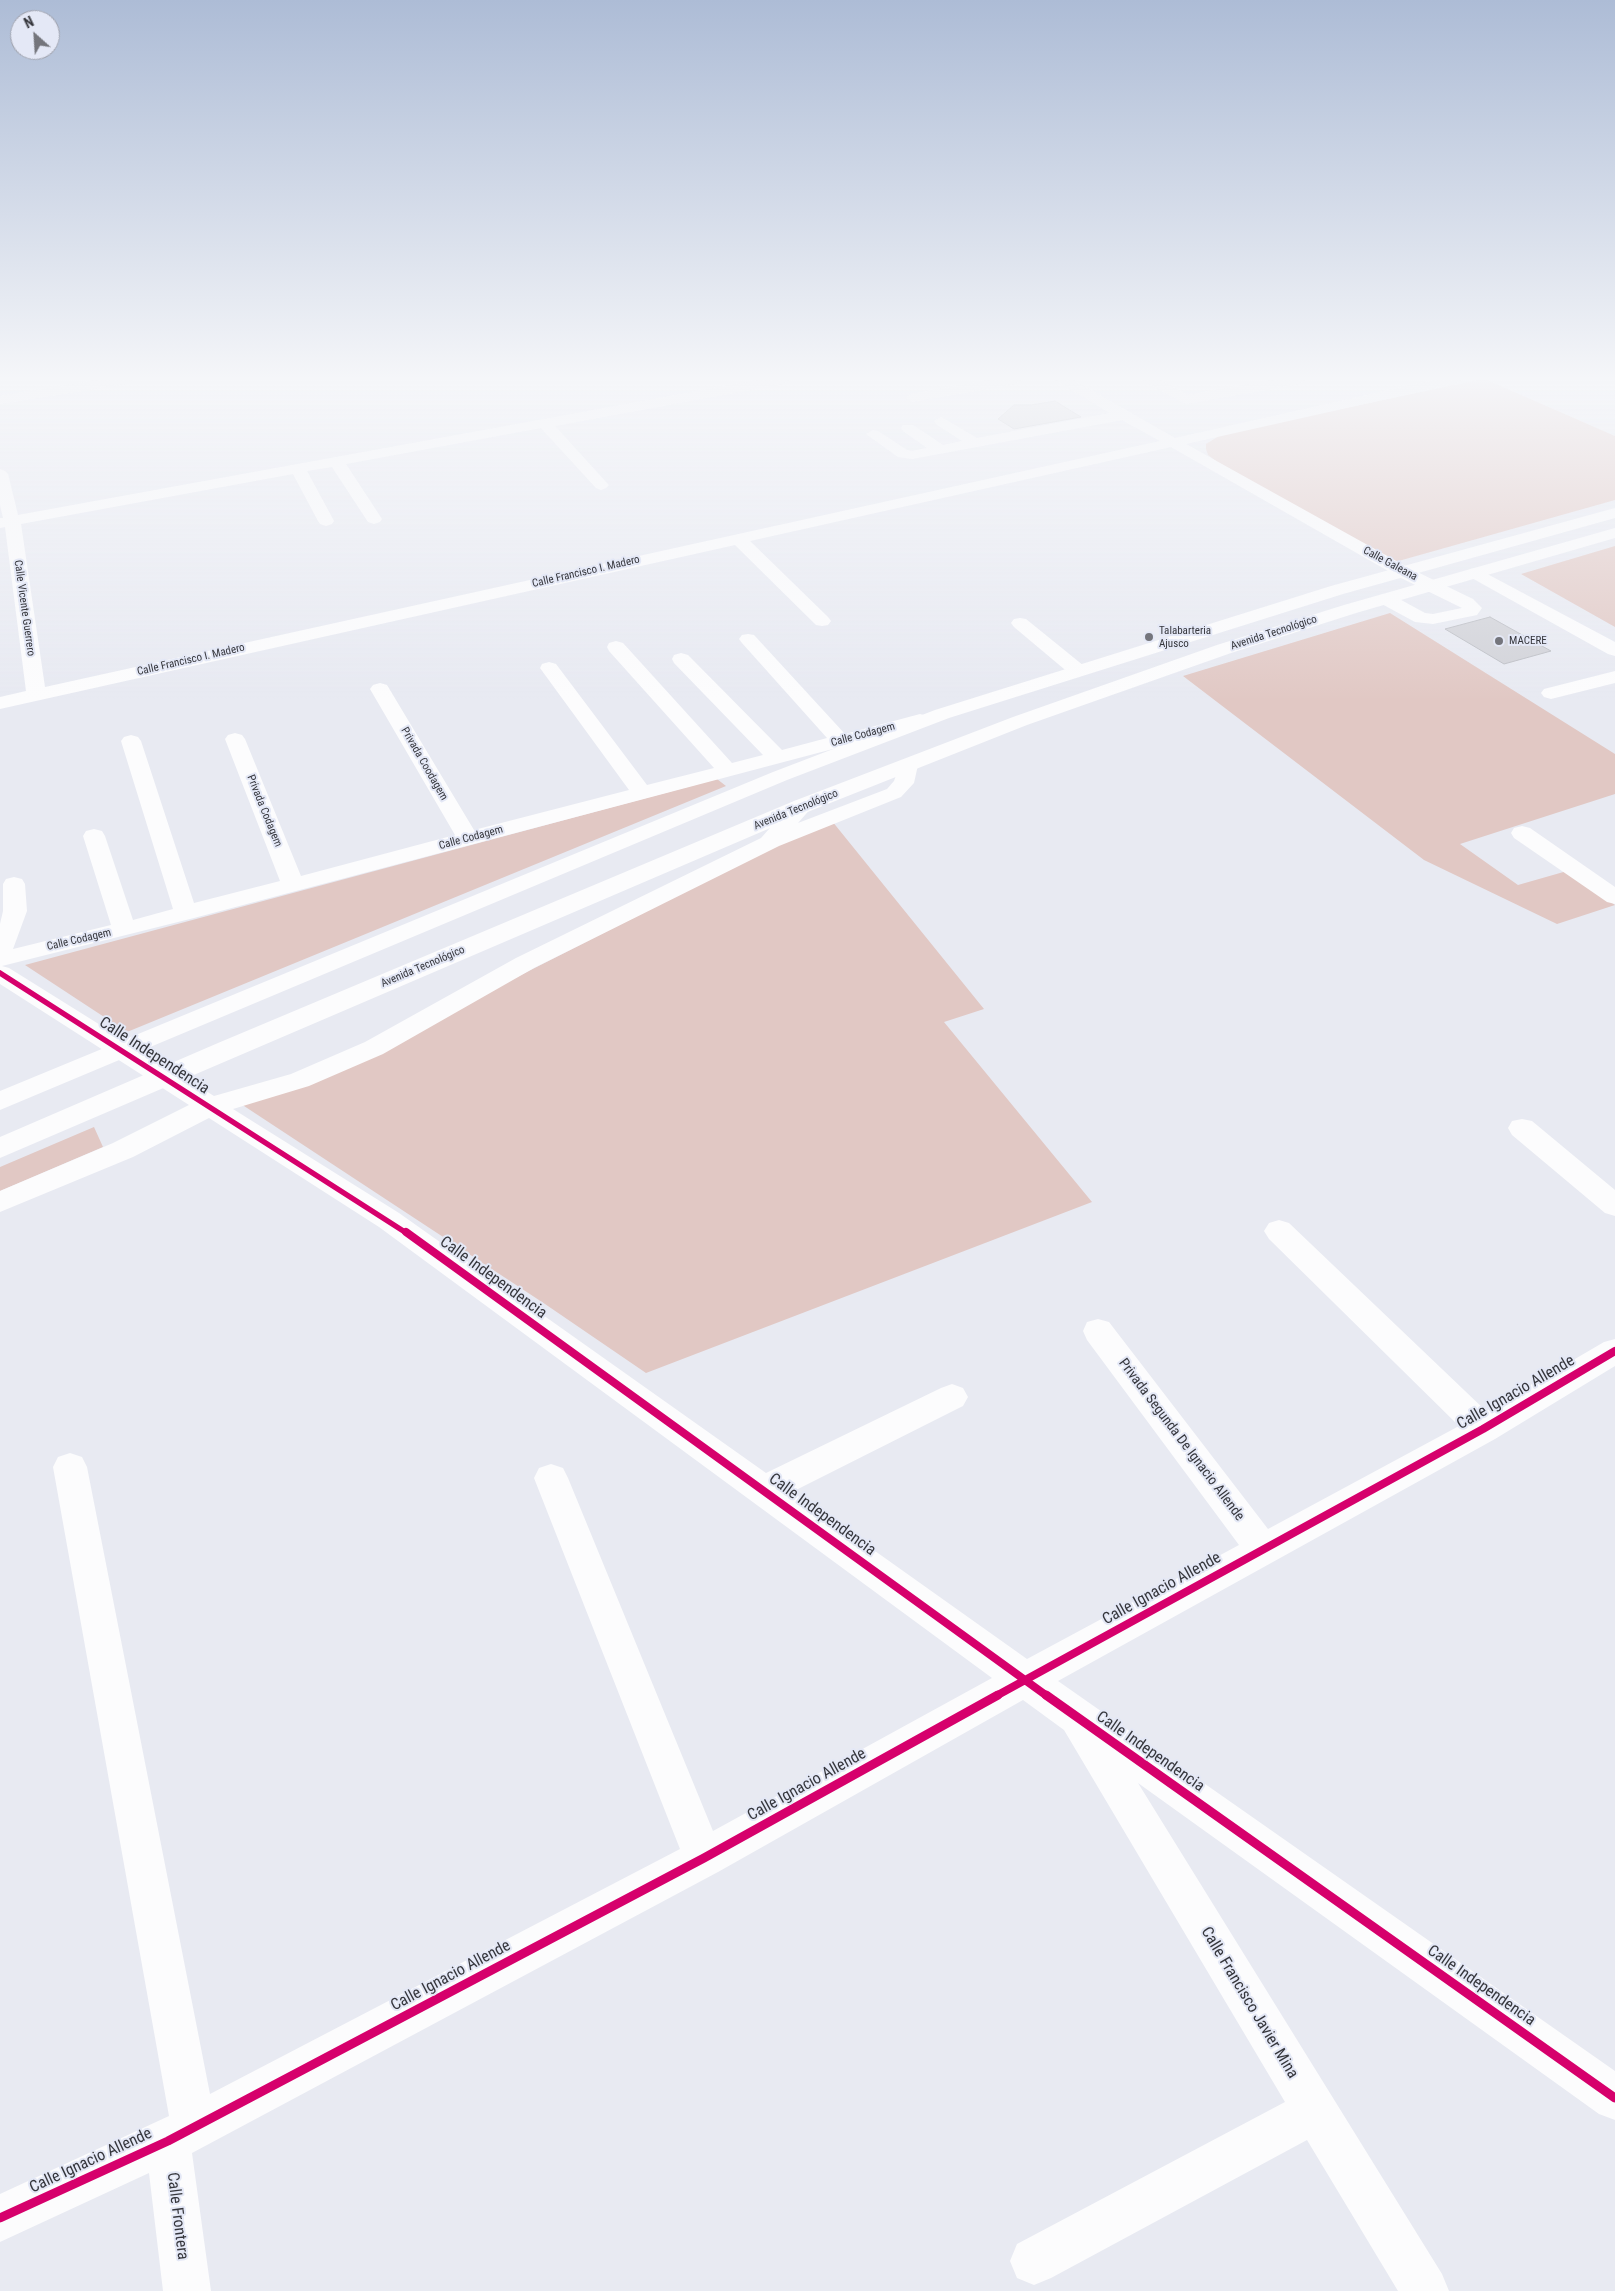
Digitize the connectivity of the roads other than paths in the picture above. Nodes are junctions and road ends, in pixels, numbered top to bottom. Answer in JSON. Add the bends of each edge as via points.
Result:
{"nodes":[{"id":1,"x":2,"y":487,"type":"edge"},
{"id":2,"x":195,"y":487,"type":"edge"},
{"id":3,"x":307,"y":487,"type":"edge"},
{"id":4,"x":353,"y":487,"type":"edge"},
{"id":5,"x":971,"y":487,"type":"edge"},
{"id":6,"x":1251,"y":487,"type":"edge"},
{"id":7,"x":1615,"y":513,"type":"edge"},
{"id":8,"x":374,"y":519,"type":"dead end"},
{"id":9,"x":326,"y":521,"type":"dead end"},
{"id":10,"x":6,"y":522,"type":"edge"},
{"id":11,"x":1615,"y":533,"type":"edge"},
{"id":12,"x":737,"y":538,"type":"junction"},
{"id":13,"x":1403,"y":572,"type":"junction"},
{"id":14,"x":1476,"y":573,"type":"junction"},
{"id":15,"x":1430,"y":586,"type":"junction"},
{"id":16,"x":1386,"y":599,"type":"junction"},
{"id":17,"x":822,"y":621,"type":"dead end"},
{"id":18,"x":1020,"y":623,"type":"dead end"},
{"id":19,"x":748,"y":639,"type":"dead end"},
{"id":20,"x":616,"y":648,"type":"dead end"},
{"id":21,"x":1615,"y":650,"type":"edge"},
{"id":22,"x":681,"y":659,"type":"dead end"},
{"id":23,"x":549,"y":668,"type":"dead end"},
{"id":24,"x":1077,"y":670,"type":"junction"},
{"id":25,"x":1615,"y":676,"type":"edge"},
{"id":26,"x":380,"y":688,"type":"dead end"},
{"id":27,"x":1551,"y":693,"type":"dead end"},
{"id":28,"x":36,"y":695,"type":"junction"},
{"id":29,"x":0,"y":703,"type":"edge"},
{"id":30,"x":942,"y":714,"type":"junction"},
{"id":31,"x":235,"y":738,"type":"dead end"},
{"id":32,"x":841,"y":740,"type":"junction"},
{"id":33,"x":131,"y":741,"type":"dead end"},
{"id":34,"x":777,"y":757,"type":"junction"},
{"id":35,"x":908,"y":765,"type":"junction"},
{"id":36,"x":726,"y":770,"type":"junction"},
{"id":37,"x":641,"y":792,"type":"junction"},
{"id":38,"x":802,"y":806,"type":"junction"},
{"id":39,"x":1522,"y":833,"type":"dead end"},
{"id":40,"x":94,"y":836,"type":"dead end"},
{"id":41,"x":468,"y":839,"type":"junction"},
{"id":42,"x":769,"y":843,"type":"junction"},
{"id":43,"x":14,"y":884,"type":"dead end"},
{"id":44,"x":293,"y":884,"type":"junction"},
{"id":45,"x":1615,"y":897,"type":"edge"},
{"id":46,"x":186,"y":913,"type":"junction"},
{"id":47,"x":124,"y":929,"type":"junction"},
{"id":48,"x":1,"y":963,"type":"edge"},
{"id":49,"x":0,"y":1100,"type":"edge"},
{"id":50,"x":208,"y":1107,"type":"junction"},
{"id":51,"x":1522,"y":1128,"type":"dead end"},
{"id":52,"x":0,"y":1148,"type":"edge"},
{"id":53,"x":0,"y":1202,"type":"edge"},
{"id":54,"x":1615,"y":1206,"type":"edge"},
{"id":55,"x":1280,"y":1231,"type":"dead end"},
{"id":56,"x":1098,"y":1331,"type":"dead end"},
{"id":57,"x":1612,"y":1358,"type":"edge"},
{"id":58,"x":952,"y":1398,"type":"dead end"},
{"id":59,"x":1483,"y":1429,"type":"junction"},
{"id":60,"x":70,"y":1468,"type":"dead end"},
{"id":61,"x":551,"y":1478,"type":"dead end"},
{"id":62,"x":764,"y":1490,"type":"junction"},
{"id":63,"x":1263,"y":1549,"type":"junction"},
{"id":64,"x":1026,"y":1678,"type":"junction"},
{"id":65,"x":1074,"y":1715,"type":"junction"},
{"id":66,"x":704,"y":1858,"type":"junction"},
{"id":67,"x":1615,"y":2098,"type":"edge"},
{"id":68,"x":1315,"y":2111,"type":"junction"},
{"id":69,"x":181,"y":2134,"type":"junction"},
{"id":70,"x":0,"y":2218,"type":"edge"},
{"id":71,"x":1034,"y":2260,"type":"dead end"},
{"id":72,"x":187,"y":2291,"type":"edge"},
{"id":73,"x":1425,"y":2291,"type":"edge"}],
"edges":[{"from":1,"to":10,"type":"street","name":"Calle Vicente Guerrero"},
{"from":2,"to":10,"type":"street"},
{"from":3,"to":9,"type":"street"},
{"from":4,"to":8,"type":"street"},
{"from":5,"to":12,"type":"street","name":"Calle Francisco I. Madero"},
{"from":6,"to":13,"type":"street","name":"Calle Galeana"},
{"from":7,"to":13,"type":"street","name":"Avenida Tecnológico"},
{"from":10,"to":28,"type":"street","name":"Calle Vicente Guerrero"},
{"from":11,"to":14,"type":"street","name":"Avenida Tecnológico"},
{"from":12,"to":17,"type":"street"},
{"from":12,"to":28,"type":"street","name":"Calle Francisco I. Madero"},
{"from":13,"to":15,"type":"street","name":"Calle Galeana"},
{"from":13,"to":24,"type":"street","name":"Avenida Tecnológico"},
{"from":14,"to":15,"type":"street","name":"Avenida Tecnológico"},
{"from":14,"to":21,"type":"street"},
{"from":15,"to":16,"type":"street","name":"Avenida Tecnológico"},
{"from":15,"to":16,"type":"street","name":"Calle Galeana","via":[[1473,608],[1433,620],[1421,618]]},
{"from":16,"to":35,"type":"street","name":"Avenida Tecnológico","via":[[1131,680]]},
{"from":18,"to":24,"type":"street"},
{"from":19,"to":32,"type":"street"},
{"from":20,"to":36,"type":"street"},
{"from":22,"to":34,"type":"street"},
{"from":23,"to":37,"type":"street"},
{"from":24,"to":30,"type":"street","name":"Avenida Tecnológico"},
{"from":25,"to":27,"type":"street"},
{"from":26,"to":41,"type":"street","name":"Privada Coodagem"},
{"from":28,"to":29,"type":"street","name":"Calle Francisco I. Madero"},
{"from":30,"to":32,"type":"street","name":"Calle Codagem"},
{"from":30,"to":49,"type":"street","name":"Avenida Tecnológico","via":[[780,776]]},
{"from":31,"to":44,"type":"street","name":"Privada Codagem"},
{"from":32,"to":34,"type":"street","name":"Calle Codagem"},
{"from":33,"to":46,"type":"street"},
{"from":34,"to":36,"type":"street","name":"Calle Codagem"},
{"from":35,"to":38,"type":"street","name":"Avenida Tecnológico"},
{"from":35,"to":42,"type":"street","via":[[904,783],[887,798]]},
{"from":36,"to":37,"type":"street","name":"Calle Codagem"},
{"from":37,"to":41,"type":"street","name":"Calle Codagem"},
{"from":38,"to":42,"type":"street"},
{"from":38,"to":52,"type":"street","name":"Avenida Tecnológico"},
{"from":39,"to":45,"type":"street"},
{"from":40,"to":47,"type":"street"},
{"from":41,"to":44,"type":"street","name":"Calle Codagem"},
{"from":42,"to":50,"type":"street","via":[[525,963],[374,1048],[300,1080]]},
{"from":43,"to":48,"type":"street","via":[[15,911],[1,947]]},
{"from":44,"to":46,"type":"street","name":"Calle Codagem"},
{"from":46,"to":47,"type":"street","name":"Calle Codagem"},
{"from":47,"to":48,"type":"street","name":"Calle Codagem"},
{"from":48,"to":50,"type":"street","name":"Calle Independencia"},
{"from":50,"to":53,"type":"street","via":[[123,1150]]},
{"from":50,"to":62,"type":"street","name":"Calle Independencia","via":[[388,1220]]},
{"from":51,"to":54,"type":"street"},
{"from":55,"to":59,"type":"street"},
{"from":56,"to":63,"type":"street","name":"Privada Segunda De Ignacio Allende"},
{"from":57,"to":59,"type":"street","name":"Calle Ignacio Allende"},
{"from":58,"to":62,"type":"street"},
{"from":59,"to":63,"type":"street","name":"Calle Ignacio Allende"},
{"from":60,"to":69,"type":"street","name":"Calle Frontera"},
{"from":61,"to":66,"type":"street"},
{"from":62,"to":64,"type":"street","name":"Calle Independencia"},
{"from":63,"to":64,"type":"street","name":"Calle Ignacio Allende"},
{"from":64,"to":65,"type":"street","name":"Calle Independencia"},
{"from":64,"to":66,"type":"street","name":"Calle Ignacio Allende"},
{"from":65,"to":67,"type":"street","name":"Calle Independencia"},
{"from":65,"to":68,"type":"street","name":"Calle Francisco Javier Mina"},
{"from":66,"to":69,"type":"street","name":"Calle Ignacio Allende"},
{"from":68,"to":71,"type":"street"},
{"from":68,"to":73,"type":"street","name":"Calle Francisco Javier Mina"},
{"from":69,"to":70,"type":"street","name":"Calle Ignacio Allende"},
{"from":69,"to":72,"type":"street","name":"Calle Frontera"}]}
